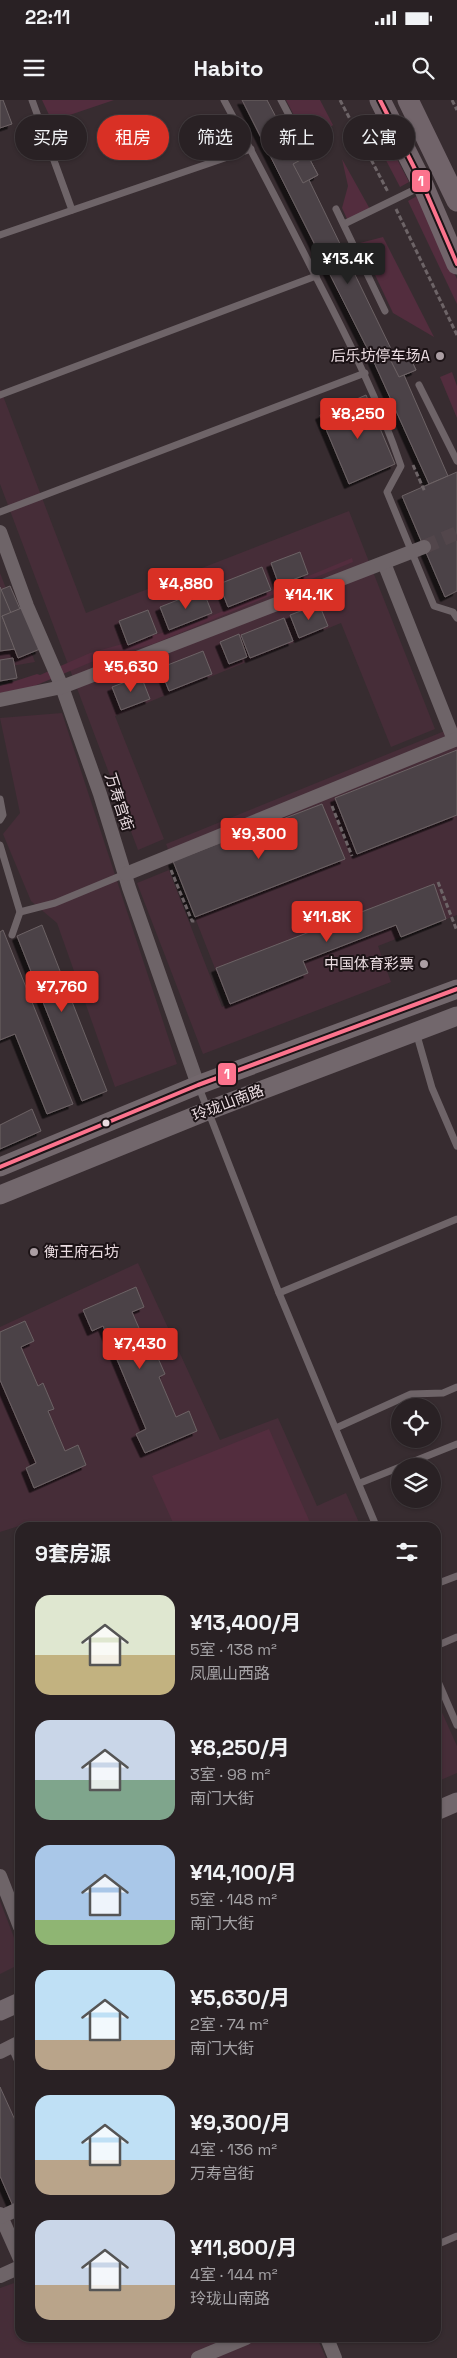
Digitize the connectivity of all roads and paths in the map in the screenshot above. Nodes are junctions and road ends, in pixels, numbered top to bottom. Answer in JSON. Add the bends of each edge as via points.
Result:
{"nodes":[{"id":1,"x":32,"y":100,"type":"edge"},
{"id":2,"x":224,"y":100,"type":"edge"},
{"id":3,"x":281,"y":100,"type":"edge"},
{"id":4,"x":340,"y":100,"type":"edge"},
{"id":5,"x":380,"y":100,"type":"edge"},
{"id":6,"x":408,"y":100,"type":"edge"},
{"id":7,"x":452,"y":100,"type":"edge"},
{"id":8,"x":457,"y":110,"type":"edge"},
{"id":9,"x":232,"y":115,"type":"edge"},
{"id":10,"x":289,"y":115,"type":"edge"},
{"id":11,"x":251,"y":149,"type":"edge"},
{"id":12,"x":219,"y":160,"type":"edge"},
{"id":13,"x":422,"y":185,"type":"junction"},
{"id":14,"x":392,"y":200,"type":"junction"},
{"id":15,"x":457,"y":201,"type":"edge"},
{"id":16,"x":336,"y":209,"type":"dead end"},
{"id":17,"x":72,"y":210,"type":"junction"},
{"id":18,"x":344,"y":224,"type":"junction"},
{"id":19,"x":0,"y":235,"type":"edge"},
{"id":20,"x":457,"y":264,"type":"edge"},
{"id":21,"x":316,"y":276,"type":"junction"},
{"id":22,"x":384,"y":311,"type":"dead end"},
{"id":23,"x":457,"y":335,"type":"edge"},
{"id":24,"x":365,"y":373,"type":"junction"},
{"id":25,"x":419,"y":385,"type":"dead end"},
{"id":26,"x":0,"y":395,"type":"edge"},
{"id":27,"x":457,"y":462,"type":"edge"},
{"id":28,"x":0,"y":512,"type":"edge"},
{"id":29,"x":0,"y":532,"type":"edge"},
{"id":30,"x":418,"y":550,"type":"junction"},
{"id":31,"x":384,"y":563,"type":"junction"},
{"id":32,"x":457,"y":618,"type":"edge"},
{"id":33,"x":62,"y":687,"type":"junction"},
{"id":34,"x":0,"y":700,"type":"edge"},
{"id":35,"x":456,"y":739,"type":"edge"},
{"id":36,"x":326,"y":792,"type":"junction"},
{"id":37,"x":0,"y":799,"type":"edge"},
{"id":38,"x":0,"y":820,"type":"edge"},
{"id":39,"x":0,"y":846,"type":"edge"},
{"id":40,"x":352,"y":856,"type":"dead end"},
{"id":41,"x":166,"y":858,"type":"junction"},
{"id":42,"x":126,"y":874,"type":"junction"},
{"id":43,"x":438,"y":882,"type":"dead end"},
{"id":44,"x":20,"y":912,"type":"junction"},
{"id":45,"x":196,"y":921,"type":"dead end"},
{"id":46,"x":457,"y":931,"type":"edge"},
{"id":47,"x":12,"y":935,"type":"dead end"},
{"id":48,"x":457,"y":989,"type":"edge"},
{"id":49,"x":457,"y":1016,"type":"edge"},
{"id":50,"x":416,"y":1032,"type":"junction"},
{"id":51,"x":198,"y":1085,"type":"junction"},
{"id":52,"x":207,"y":1111,"type":"junction"},
{"id":53,"x":457,"y":1146,"type":"edge"},
{"id":54,"x":0,"y":1167,"type":"edge"},
{"id":55,"x":0,"y":1194,"type":"edge"},
{"id":56,"x":457,"y":1219,"type":"edge"},
{"id":57,"x":279,"y":1293,"type":"junction"},
{"id":58,"x":457,"y":1388,"type":"edge"},
{"id":59,"x":336,"y":1428,"type":"junction"},
{"id":60,"x":457,"y":1444,"type":"edge"},
{"id":61,"x":423,"y":1458,"type":"edge"},
{"id":62,"x":391,"y":1471,"type":"edge"},
{"id":63,"x":360,"y":1483,"type":"junction"},
{"id":64,"x":376,"y":1522,"type":"edge"},
{"id":65,"x":457,"y":1576,"type":"edge"},
{"id":66,"x":441,"y":1582,"type":"edge"},
{"id":67,"x":457,"y":1637,"type":"edge"},
{"id":68,"x":441,"y":1644,"type":"edge"},
{"id":69,"x":441,"y":1688,"type":"edge"},
{"id":70,"x":457,"y":1725,"type":"edge"},
{"id":71,"x":457,"y":1802,"type":"edge"},
{"id":72,"x":441,"y":1809,"type":"edge"},
{"id":73,"x":0,"y":1876,"type":"edge"},
{"id":74,"x":15,"y":1914,"type":"edge"},
{"id":75,"x":15,"y":2004,"type":"edge"},
{"id":76,"x":0,"y":2011,"type":"edge"},
{"id":77,"x":15,"y":2210,"type":"edge"},
{"id":78,"x":1,"y":2215,"type":"edge"},
{"id":79,"x":457,"y":2236,"type":"edge"},
{"id":80,"x":441,"y":2243,"type":"edge"},
{"id":81,"x":15,"y":2247,"type":"edge"},
{"id":82,"x":15,"y":2269,"type":"edge"},
{"id":83,"x":0,"y":2276,"type":"edge"},
{"id":84,"x":236,"y":2342,"type":"edge"},
{"id":85,"x":329,"y":2342,"type":"edge"},
{"id":86,"x":198,"y":2358,"type":"edge"},
{"id":87,"x":335,"y":2358,"type":"edge"}],
"edges":[{"from":1,"to":17,"type":"lane"},
{"from":2,"to":9,"type":"lane"},
{"from":3,"to":10,"type":"lane"},
{"from":4,"to":14,"type":"path"},
{"from":5,"to":13,"type":"main road"},
{"from":6,"to":15,"type":"main road"},
{"from":7,"to":8,"type":"path"},
{"from":11,"to":21,"type":"lane"},
{"from":12,"to":17,"type":"lane"},
{"from":13,"to":14,"type":"lane"},
{"from":13,"to":20,"type":"main road"},
{"from":14,"to":18,"type":"lane"},
{"from":14,"to":23,"type":"path"},
{"from":16,"to":18,"type":"lane"},
{"from":17,"to":19,"type":"lane"},
{"from":18,"to":22,"type":"lane"},
{"from":21,"to":24,"type":"lane"},
{"from":21,"to":26,"type":"lane"},
{"from":24,"to":28,"type":"lane"},
{"from":24,"to":30,"type":"lane","via":[[385,417],[401,466],[387,492]]},
{"from":25,"to":27,"type":"lane"},
{"from":29,"to":33,"type":"street","name":"万寿宫街"},
{"from":30,"to":31,"type":"street"},
{"from":30,"to":32,"type":"lane","via":[[434,606],[453,612]]},
{"from":31,"to":33,"type":"street"},
{"from":31,"to":35,"type":"street"},
{"from":33,"to":34,"type":"street"},
{"from":33,"to":42,"type":"street","name":"万寿宫街"},
{"from":35,"to":36,"type":"street"},
{"from":36,"to":40,"type":"path"},
{"from":36,"to":41,"type":"street"},
{"from":37,"to":38,"type":"lane","via":[[3,815]]},
{"from":39,"to":44,"type":"lane"},
{"from":41,"to":42,"type":"street"},
{"from":41,"to":45,"type":"path","via":[[192,921]]},
{"from":42,"to":44,"type":"lane","via":[[55,903]]},
{"from":42,"to":51,"type":"street","name":"万寿宫街"},
{"from":43,"to":46,"type":"path"},
{"from":44,"to":47,"type":"lane"},
{"from":48,"to":51,"type":"main road","name":"玲珑山南路"},
{"from":49,"to":50,"type":"main road","name":"玲珑山南路"},
{"from":50,"to":52,"type":"main road","name":"玲珑山南路"},
{"from":50,"to":53,"type":"lane","via":[[432,1088]]},
{"from":51,"to":52,"type":"lane"},
{"from":51,"to":54,"type":"main road","name":"玲珑山南路"},
{"from":52,"to":55,"type":"main road","name":"玲珑山南路"},
{"from":52,"to":57,"type":"lane"},
{"from":56,"to":57,"type":"lane"},
{"from":57,"to":59,"type":"lane"},
{"from":58,"to":59,"type":"lane","via":[[442,1393],[411,1394]]},
{"from":59,"to":63,"type":"lane"},
{"from":60,"to":61,"type":"lane"},
{"from":62,"to":63,"type":"lane"},
{"from":63,"to":64,"type":"lane"},
{"from":65,"to":66,"type":"lane"},
{"from":67,"to":68,"type":"lane"},
{"from":69,"to":70,"type":"lane"},
{"from":71,"to":72,"type":"main road"},
{"from":73,"to":74,"type":"street"},
{"from":75,"to":76,"type":"main road"},
{"from":77,"to":78,"type":"street"},
{"from":78,"to":81,"type":"street"},
{"from":79,"to":80,"type":"lane"},
{"from":82,"to":83,"type":"street"},
{"from":84,"to":86,"type":"street"},
{"from":85,"to":87,"type":"street"}]}
